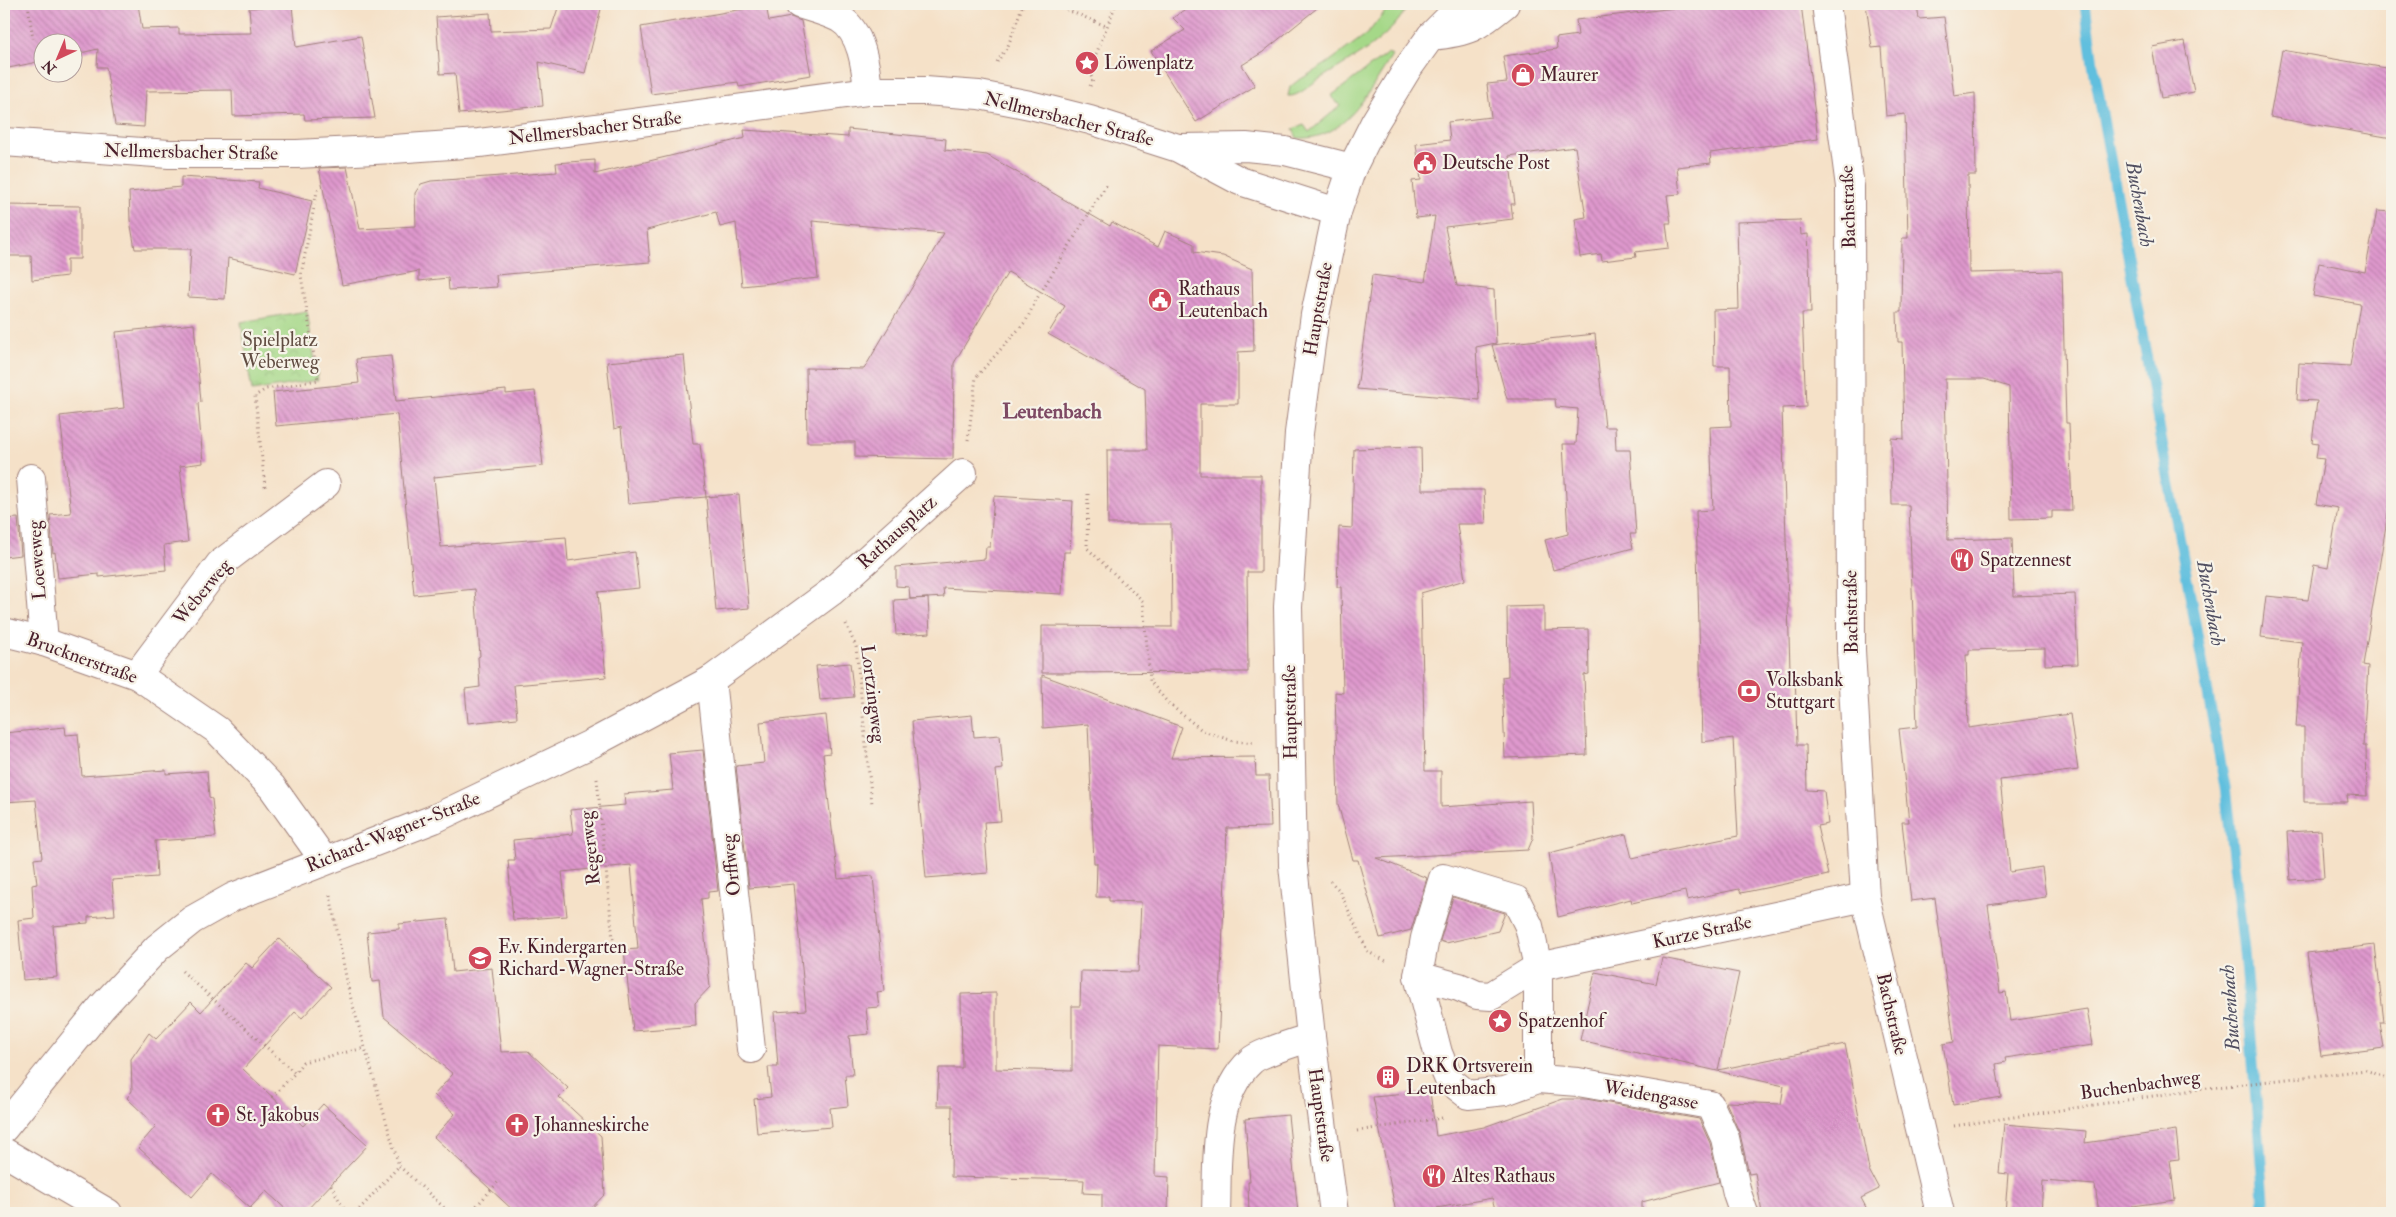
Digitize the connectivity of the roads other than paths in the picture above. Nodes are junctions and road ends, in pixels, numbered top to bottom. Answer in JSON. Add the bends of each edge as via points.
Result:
{"nodes":[{"id":1,"x":799,"y":4,"type":"edge"},
{"id":2,"x":1439,"y":4,"type":"edge"},
{"id":3,"x":1463,"y":4,"type":"edge"},
{"id":4,"x":1505,"y":4,"type":"edge"},
{"id":5,"x":1826,"y":4,"type":"edge"},
{"id":6,"x":1431,"y":36,"type":"junction"},
{"id":7,"x":868,"y":91,"type":"junction"},
{"id":8,"x":4,"y":142,"type":"edge"},
{"id":9,"x":1178,"y":148,"type":"junction"},
{"id":10,"x":1352,"y":168,"type":"junction"},
{"id":11,"x":1337,"y":212,"type":"junction"},
{"id":12,"x":963,"y":473,"type":"road end"},
{"id":13,"x":31,"y":478,"type":"dead end"},
{"id":14,"x":326,"y":484,"type":"dead end"},
{"id":15,"x":831,"y":592,"type":"joint"},
{"id":16,"x":4,"y":632,"type":"edge"},
{"id":17,"x":44,"y":642,"type":"junction"},
{"id":18,"x":137,"y":675,"type":"junction"},
{"id":19,"x":711,"y":680,"type":"junction"},
{"id":20,"x":324,"y":860,"type":"junction"},
{"id":21,"x":1865,"y":898,"type":"junction"},
{"id":22,"x":1538,"y":967,"type":"junction"},
{"id":23,"x":1418,"y":976,"type":"junction"},
{"id":24,"x":1311,"y":1037,"type":"junction"},
{"id":25,"x":751,"y":1049,"type":"dead end"},
{"id":26,"x":1538,"y":1078,"type":"junction"},
{"id":27,"x":4,"y":1128,"type":"edge"},
{"id":28,"x":4,"y":1152,"type":"edge"},
{"id":29,"x":108,"y":1213,"type":"edge"},
{"id":30,"x":1216,"y":1213,"type":"edge"},
{"id":31,"x":1334,"y":1213,"type":"edge"},
{"id":32,"x":1744,"y":1213,"type":"edge"},
{"id":33,"x":1940,"y":1213,"type":"edge"}],
"edges":[{"from":1,"to":7,"type":"street","via":[[839,18],[852,29],[866,70]]},
{"from":2,"to":6,"type":"street"},
{"from":3,"to":6,"type":"street"},
{"from":4,"to":6,"type":"street","via":[[1481,24],[1460,33]]},
{"from":5,"to":21,"type":"street","name":"Bachstraße","via":[[1850,187],[1850,650]]},
{"from":6,"to":10,"type":"street","name":"Hauptstraße","via":[[1375,122]]},
{"from":7,"to":8,"type":"street","name":"Nellmersbacher Straße","via":[[479,143],[324,153],[169,154]]},
{"from":7,"to":9,"type":"street","name":"Nellmersbacher Straße","via":[[980,95],[1090,120]]},
{"from":9,"to":10,"type":"street","name":"Nellmersbacher Straße","via":[[1246,147],[1284,151]]},
{"from":9,"to":11,"type":"street","name":"Nellmersbacher Straße","via":[[1240,181]]},
{"from":10,"to":11,"type":"street","name":"Hauptstraße"},
{"from":11,"to":24,"type":"street","name":"Hauptstraße","via":[[1315,316],[1299,433],[1288,607],[1293,865]]},
{"from":12,"to":15,"type":"street","name":"Rathausplatz"},
{"from":13,"to":17,"type":"street","name":"Loeweweg"},
{"from":14,"to":18,"type":"street","name":"Weberweg","via":[[220,564]]},
{"from":15,"to":19,"type":"street","name":"Richard-Wagner-Straße"},
{"from":16,"to":17,"type":"street","name":"Brucknerstraße"},
{"from":17,"to":18,"type":"street","name":"Brucknerstraße"},
{"from":18,"to":20,"type":"street","name":"Brucknerstraße","via":[[217,730],[272,787]]},
{"from":19,"to":20,"type":"street","name":"Richard-Wagner-Straße","via":[[594,743],[434,819]]},
{"from":19,"to":25,"type":"street","name":"Orffweg"},
{"from":20,"to":27,"type":"street","name":"Richard-Wagner-Straße","via":[[233,897],[192,920],[157,948],[102,1007]]},
{"from":21,"to":22,"type":"street","name":"Kurze Straße"},
{"from":21,"to":33,"type":"street","name":"Bachstraße"},
{"from":22,"to":23,"type":"street","via":[[1491,996],[1477,995],[1459,986]]},
{"from":22,"to":23,"type":"street","via":[[1529,926],[1516,900],[1443,878],[1425,938]]},
{"from":22,"to":26,"type":"street"},
{"from":23,"to":26,"type":"street","via":[[1438,1053],[1449,1080],[1468,1095],[1505,1091]]},
{"from":24,"to":30,"type":"street","via":[[1252,1060],[1232,1084],[1220,1127]]},
{"from":24,"to":31,"type":"street","name":"Hauptstraße"},
{"from":26,"to":32,"type":"street","name":"Weidengasse","via":[[1710,1105],[1725,1138]]},
{"from":28,"to":29,"type":"street"}]}
